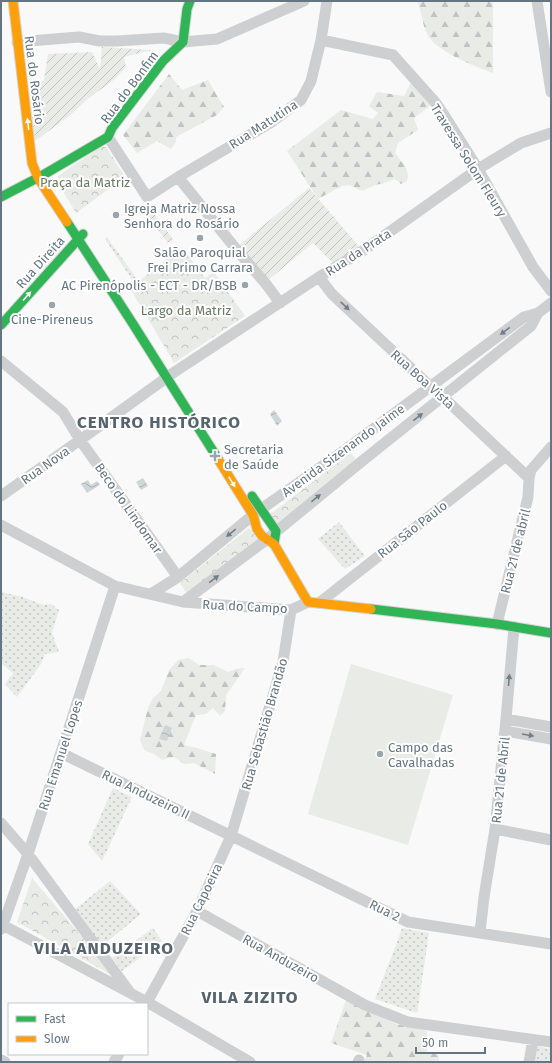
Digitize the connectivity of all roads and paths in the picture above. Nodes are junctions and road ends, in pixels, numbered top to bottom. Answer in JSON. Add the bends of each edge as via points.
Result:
{"nodes":[{"id":1,"x":13,"y":1,"type":"edge"},
{"id":2,"x":190,"y":1,"type":"edge"},
{"id":3,"x":304,"y":1,"type":"edge"},
{"id":4,"x":327,"y":1,"type":"edge"},
{"id":5,"x":537,"y":1,"type":"edge"},
{"id":6,"x":321,"y":40,"type":"junction"},
{"id":7,"x":17,"y":42,"type":"junction"},
{"id":8,"x":183,"y":42,"type":"junction"},
{"id":9,"x":551,"y":92,"type":"edge"},
{"id":10,"x":551,"y":133,"type":"edge"},
{"id":11,"x":108,"y":137,"type":"junction"},
{"id":12,"x":478,"y":170,"type":"junction"},
{"id":13,"x":41,"y":176,"type":"junction"},
{"id":14,"x":178,"y":177,"type":"junction"},
{"id":15,"x":1,"y":197,"type":"edge"},
{"id":16,"x":80,"y":236,"type":"junction"},
{"id":17,"x":319,"y":277,"type":"junction"},
{"id":18,"x":551,"y":291,"type":"edge"},
{"id":19,"x":280,"y":303,"type":"junction"},
{"id":20,"x":551,"y":303,"type":"edge"},
{"id":21,"x":538,"y":313,"type":"junction"},
{"id":22,"x":1,"y":325,"type":"edge"},
{"id":23,"x":1,"y":361,"type":"edge"},
{"id":24,"x":170,"y":375,"type":"junction"},
{"id":25,"x":430,"y":387,"type":"junction"},
{"id":26,"x":443,"y":397,"type":"junction"},
{"id":27,"x":80,"y":440,"type":"junction"},
{"id":28,"x":349,"y":446,"type":"junction"},
{"id":29,"x":551,"y":447,"type":"edge"},
{"id":30,"x":506,"y":456,"type":"junction"},
{"id":31,"x":361,"y":462,"type":"junction"},
{"id":32,"x":529,"y":478,"type":"junction"},
{"id":33,"x":1,"y":496,"type":"edge"},
{"id":34,"x":257,"y":513,"type":"junction"},
{"id":35,"x":1,"y":525,"type":"edge"},
{"id":36,"x":276,"y":531,"type":"junction"},
{"id":37,"x":270,"y":542,"type":"junction"},
{"id":38,"x":178,"y":577,"type":"junction"},
{"id":39,"x":115,"y":586,"type":"junction"},
{"id":40,"x":151,"y":594,"type":"junction"},
{"id":41,"x":183,"y":602,"type":"junction"},
{"id":42,"x":314,"y":602,"type":"junction"},
{"id":43,"x":291,"y":610,"type":"junction"},
{"id":44,"x":497,"y":624,"type":"junction"},
{"id":45,"x":514,"y":627,"type":"junction"},
{"id":46,"x":551,"y":633,"type":"edge"},
{"id":47,"x":506,"y":719,"type":"junction"},
{"id":48,"x":551,"y":727,"type":"edge"},
{"id":49,"x":505,"y":731,"type":"junction"},
{"id":50,"x":551,"y":739,"type":"edge"},
{"id":51,"x":61,"y":753,"type":"junction"},
{"id":52,"x":1,"y":823,"type":"edge"},
{"id":53,"x":495,"y":829,"type":"junction"},
{"id":54,"x":231,"y":836,"type":"junction"},
{"id":55,"x":551,"y":840,"type":"edge"},
{"id":56,"x":28,"y":854,"type":"junction"},
{"id":57,"x":197,"y":911,"type":"junction"},
{"id":58,"x":2,"y":926,"type":"edge"},
{"id":59,"x":480,"y":932,"type":"junction"},
{"id":60,"x":551,"y":944,"type":"edge"},
{"id":61,"x":130,"y":993,"type":"junction"},
{"id":62,"x":147,"y":1003,"type":"edge"},
{"id":63,"x":148,"y":1004,"type":"edge"},
{"id":64,"x":533,"y":1040,"type":"junction"},
{"id":65,"x":551,"y":1042,"type":"edge"},
{"id":66,"x":1,"y":1060,"type":"edge"},
{"id":67,"x":5,"y":1062,"type":"edge"},
{"id":68,"x":250,"y":1062,"type":"edge"},
{"id":69,"x":529,"y":1062,"type":"edge"}],
"edges":[{"from":1,"to":7,"type":"street","name":"Rua do Rosário"},
{"from":2,"to":8,"type":"street"},
{"from":3,"to":8,"type":"street","via":[[217,39]]},
{"from":4,"to":6,"type":"street","name":"Rua Matutina"},
{"from":5,"to":9,"type":"street"},
{"from":6,"to":12,"type":"street","name":"Travessa Solom Fleury","via":[[393,55],[444,115]]},
{"from":6,"to":14,"type":"street","name":"Rua Matutina","via":[[311,81],[301,100],[270,123]]},
{"from":7,"to":8,"type":"street","via":[[78,37],[100,41],[164,38]]},
{"from":13,"to":7,"type":"street","name":"Rua do Rosário","one_way":true,"via":[[32,163]]},
{"from":8,"to":11,"type":"street","name":"Rua do Bonfim","via":[[163,61],[112,128]]},
{"from":10,"to":12,"type":"street","name":"Rua da Prata","via":[[521,143]]},
{"from":11,"to":13,"type":"street","name":"Rua do Bonfim"},
{"from":11,"to":14,"type":"street","name":"Rua Matutina","via":[[147,197]]},
{"from":12,"to":17,"type":"street","name":"Rua da Prata","via":[[364,250]]},
{"from":12,"to":18,"type":"street","name":"Travessa Solom Fleury","via":[[533,267]]},
{"from":13,"to":15,"type":"street","name":"Rua do Bonfim"},
{"from":13,"to":16,"type":"street","name":"Rua do Rosário"},
{"from":14,"to":19,"type":"street"},
{"from":22,"to":16,"type":"street","name":"Rua Direita","one_way":true},
{"from":16,"to":24,"type":"street","name":"Rua do Rosário"},
{"from":17,"to":19,"type":"street","name":"Rua da Prata"},
{"from":17,"to":25,"type":"street","name":"Rua Boa Vista","one_way":true,"via":[[332,294]]},
{"from":19,"to":24,"type":"street","name":"Rua da Prata"},
{"from":20,"to":21,"type":"street","name":"Avenida Sizenando Jaime"},
{"from":21,"to":25,"type":"street","name":"Avenida Sizenando Jaime","one_way":true,"via":[[524,316]]},
{"from":21,"to":26,"type":"street","name":"Avenida Sizenando Jaime","via":[[531,326]]},
{"from":23,"to":27,"type":"street","name":"Beco do Lindomar","via":[[63,412]]},
{"from":24,"to":27,"type":"street","name":"Rua Nova"},
{"from":24,"to":34,"type":"street","name":"Rua do Rosário"},
{"from":25,"to":26,"type":"street","name":"Rua Boa Vista"},
{"from":25,"to":28,"type":"street","name":"Avenida Sizenando Jaime"},
{"from":26,"to":30,"type":"street","name":"Rua Boa Vista"},
{"from":31,"to":26,"type":"street","name":"Avenida Sizenando Jaime","one_way":true},
{"from":27,"to":33,"type":"street","name":"Rua Nova"},
{"from":27,"to":38,"type":"street","name":"Beco do Lindomar"},
{"from":28,"to":31,"type":"street"},
{"from":28,"to":34,"type":"street","name":"Avenida Sizenando Jaime"},
{"from":29,"to":32,"type":"street","via":[[531,470]]},
{"from":30,"to":32,"type":"street","name":"Rua Boa Vista"},
{"from":30,"to":42,"type":"street","name":"Rua São Paulo"},
{"from":36,"to":31,"type":"street","name":"Avenida Sizenando Jaime","one_way":true},
{"from":32,"to":44,"type":"street","name":"Rua 21 de abril","via":[[528,497]]},
{"from":34,"to":36,"type":"street","via":[[266,516]]},
{"from":34,"to":37,"type":"street","via":[[254,525],[258,533]]},
{"from":34,"to":38,"type":"street","name":"Avenida Sizenando Jaime","one_way":true},
{"from":35,"to":39,"type":"street","name":"Rua do Campo"},
{"from":36,"to":37,"type":"street","name":"Avenida Sizenando Jaime"},
{"from":41,"to":37,"type":"street","name":"Avenida Sizenando Jaime","one_way":true},
{"from":37,"to":42,"type":"street"},
{"from":38,"to":40,"type":"street","name":"Avenida Sizenando Jaime"},
{"from":39,"to":40,"type":"street","name":"Rua do Campo"},
{"from":39,"to":51,"type":"street","name":"Rua Emanuel Lopes"},
{"from":40,"to":41,"type":"street","name":"Rua do Campo"},
{"from":41,"to":43,"type":"street","name":"Rua do Campo"},
{"from":42,"to":43,"type":"street","name":"Rua do Campo"},
{"from":42,"to":44,"type":"street"},
{"from":43,"to":54,"type":"street","name":"Rua Sebastião Brandão","via":[[283,662]]},
{"from":44,"to":45,"type":"street"},
{"from":45,"to":46,"type":"street"},
{"from":47,"to":45,"type":"street","name":"Rua 21 de Abril","one_way":true},
{"from":47,"to":48,"type":"street"},
{"from":47,"to":49,"type":"street","name":"Rua 21 de Abril"},
{"from":49,"to":50,"type":"street","one_way":true},
{"from":49,"to":53,"type":"street","name":"Rua 21 de Abril"},
{"from":51,"to":54,"type":"street","name":"Rua Anduzeiro II"},
{"from":51,"to":56,"type":"street","name":"Rua Emanuel Lopes"},
{"from":52,"to":56,"type":"street"},
{"from":53,"to":55,"type":"street"},
{"from":53,"to":59,"type":"street","name":"Rua 21 de Abril"},
{"from":54,"to":57,"type":"street","name":"Rua Capoeira"},
{"from":54,"to":59,"type":"street","name":"Rua 2","via":[[408,922]]},
{"from":56,"to":58,"type":"street","name":"Rua Emanuel Lopes"},
{"from":56,"to":61,"type":"street"},
{"from":57,"to":62,"type":"street","name":"Rua Capoeira"},
{"from":57,"to":64,"type":"street","name":"Rua Anduzeiro","via":[[365,1005],[408,1022]]},
{"from":58,"to":61,"type":"street"},
{"from":59,"to":60,"type":"street","name":"Rua 2"},
{"from":61,"to":62,"type":"street"},
{"from":63,"to":68,"type":"street"},
{"from":64,"to":65,"type":"street","name":"Rua Anduzeiro"},
{"from":64,"to":69,"type":"street"},
{"from":66,"to":67,"type":"street"}]}
